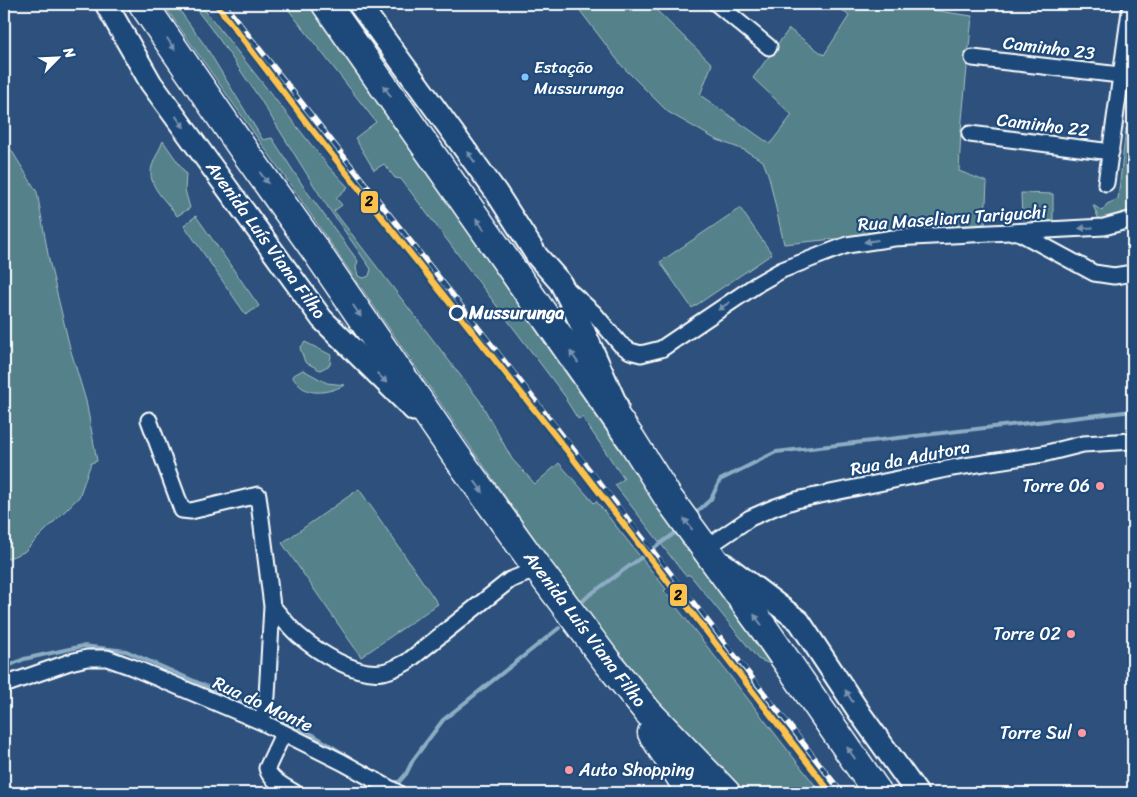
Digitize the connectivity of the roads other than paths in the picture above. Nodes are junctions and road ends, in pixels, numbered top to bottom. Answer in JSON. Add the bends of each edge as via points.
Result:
{"nodes":[{"id":1,"x":106,"y":4,"type":"edge"},
{"id":2,"x":144,"y":4,"type":"edge"},
{"id":3,"x":326,"y":4,"type":"edge"},
{"id":4,"x":359,"y":4,"type":"edge"},
{"id":5,"x":717,"y":4,"type":"edge"},
{"id":6,"x":1131,"y":4,"type":"edge"},
{"id":7,"x":769,"y":47,"type":"dead end"},
{"id":8,"x":973,"y":58,"type":"dead end"},
{"id":9,"x":1124,"y":80,"type":"edge"},
{"id":10,"x":970,"y":134,"type":"dead end"},
{"id":11,"x":1110,"y":152,"type":"junction"},
{"id":12,"x":1106,"y":183,"type":"dead end"},
{"id":13,"x":1133,"y":219,"type":"edge"},
{"id":14,"x":1019,"y":232,"type":"junction"},
{"id":15,"x":1133,"y":273,"type":"edge"},
{"id":16,"x":560,"y":282,"type":"junction"},
{"id":17,"x":150,"y":420,"type":"dead end"},
{"id":18,"x":631,"y":439,"type":"junction"},
{"id":19,"x":1133,"y":440,"type":"edge"},
{"id":20,"x":455,"y":454,"type":"junction"},
{"id":21,"x":709,"y":552,"type":"junction"},
{"id":22,"x":538,"y":570,"type":"junction"},
{"id":23,"x":272,"y":606,"type":"junction"},
{"id":24,"x":609,"y":664,"type":"junction"},
{"id":25,"x":4,"y":686,"type":"edge"},
{"id":26,"x":264,"y":712,"type":"junction"},
{"id":27,"x":283,"y":734,"type":"junction"},
{"id":28,"x":295,"y":793,"type":"edge"},
{"id":29,"x":398,"y":793,"type":"edge"},
{"id":30,"x":691,"y":793,"type":"edge"},
{"id":31,"x":726,"y":793,"type":"edge"},
{"id":32,"x":878,"y":793,"type":"edge"},
{"id":33,"x":917,"y":793,"type":"edge"}],
"edges":[{"from":1,"to":20,"type":"main road","name":"Avenida Luís Viana Filho","one_way":true,"via":[[151,83],[322,319]]},
{"from":2,"to":20,"type":"highway","name":"Avenida Luís Viana Filho","one_way":true},
{"from":18,"to":3,"type":"highway","one_way":true},
{"from":16,"to":4,"type":"main road","one_way":true,"via":[[537,256],[496,192]]},
{"from":5,"to":7,"type":"street"},
{"from":6,"to":9,"type":"street"},
{"from":8,"to":9,"type":"street","name":"Caminho 23"},
{"from":9,"to":11,"type":"street"},
{"from":10,"to":11,"type":"street","name":"Caminho 22"},
{"from":11,"to":12,"type":"street"},
{"from":13,"to":14,"type":"street","name":"Rua Maseliaru Tariguchi","one_way":true,"via":[[1104,227]]},
{"from":14,"to":15,"type":"street","via":[[1094,273],[1114,276]]},
{"from":14,"to":16,"type":"street","name":"Rua Maseliaru Tariguchi","one_way":true,"via":[[894,238],[847,245],[782,270],[661,349],[641,354],[620,344],[580,298]]},
{"from":16,"to":18,"type":"main road"},
{"from":17,"to":23,"type":"street","via":[[182,510],[191,511],[258,495]]},
{"from":21,"to":18,"type":"highway","one_way":true,"via":[[669,499]]},
{"from":19,"to":21,"type":"street","name":"Rua da Adutora","via":[[1083,444],[796,500],[750,518]]},
{"from":20,"to":22,"type":"highway","name":"Avenida Luís Viana Filho","one_way":true},
{"from":32,"to":21,"type":"highway","one_way":true},
{"from":33,"to":21,"type":"main road","one_way":true,"via":[[799,622]]},
{"from":22,"to":23,"type":"street","via":[[510,580],[407,662],[381,672],[367,672],[343,664],[319,650],[298,635]]},
{"from":22,"to":24,"type":"highway","name":"Avenida Luís Viana Filho"},
{"from":23,"to":26,"type":"street"},
{"from":24,"to":30,"type":"highway"},
{"from":24,"to":31,"type":"highway","name":"Avenida Luís Viana Filho","via":[[670,736]]},
{"from":25,"to":26,"type":"street","name":"Rua do Monte","via":[[70,662],[107,658]]},
{"from":26,"to":27,"type":"street","name":"Rua do Monte"},
{"from":27,"to":28,"type":"street","via":[[266,768],[272,777]]},
{"from":27,"to":29,"type":"street","name":"Rua do Monte"}]}
